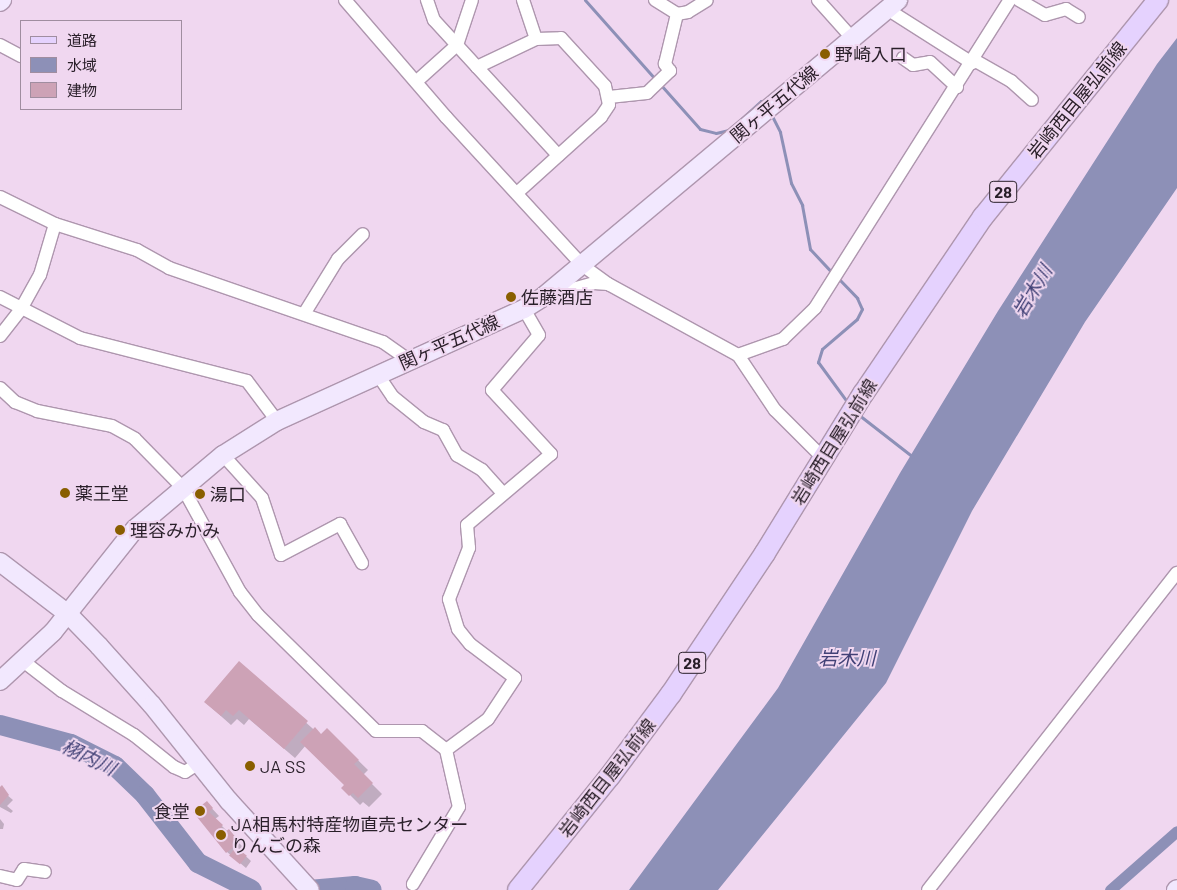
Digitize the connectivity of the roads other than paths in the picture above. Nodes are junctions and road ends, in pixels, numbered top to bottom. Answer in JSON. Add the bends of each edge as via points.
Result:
{"nodes":[{"id":1,"x":345,"y":0,"type":"edge"},
{"id":2,"x":427,"y":0,"type":"edge"},
{"id":3,"x":472,"y":0,"type":"edge"},
{"id":4,"x":523,"y":0,"type":"edge"},
{"id":5,"x":655,"y":0,"type":"edge"},
{"id":6,"x":706,"y":0,"type":"edge"},
{"id":7,"x":818,"y":0,"type":"edge"},
{"id":8,"x":1010,"y":0,"type":"edge"},
{"id":9,"x":1019,"y":0,"type":"edge"},
{"id":10,"x":1158,"y":0,"type":"edge"},
{"id":11,"x":892,"y":5,"type":"edge"},
{"id":12,"x":677,"y":14,"type":"junction"},
{"id":13,"x":1079,"y":17,"type":"dead end"},
{"id":14,"x":852,"y":38,"type":"junction"},
{"id":15,"x":536,"y":39,"type":"junction"},
{"id":16,"x":0,"y":46,"type":"edge"},
{"id":17,"x":457,"y":46,"type":"junction"},
{"id":18,"x":20,"y":56,"type":"edge"},
{"id":19,"x":903,"y":58,"type":"dead end"},
{"id":20,"x":973,"y":61,"type":"junction"},
{"id":21,"x":477,"y":67,"type":"junction"},
{"id":22,"x":417,"y":81,"type":"junction"},
{"id":23,"x":957,"y":88,"type":"junction"},
{"id":24,"x":609,"y":96,"type":"junction"},
{"id":25,"x":1032,"y":100,"type":"dead end"},
{"id":26,"x":558,"y":155,"type":"junction"},
{"id":27,"x":518,"y":192,"type":"junction"},
{"id":28,"x":0,"y":196,"type":"edge"},
{"id":29,"x":55,"y":224,"type":"junction"},
{"id":30,"x":363,"y":234,"type":"dead end"},
{"id":31,"x":582,"y":265,"type":"junction"},
{"id":32,"x":610,"y":285,"type":"junction"},
{"id":33,"x":0,"y":297,"type":"edge"},
{"id":34,"x":542,"y":297,"type":"junction"},
{"id":35,"x":21,"y":309,"type":"junction"},
{"id":36,"x":524,"y":309,"type":"junction"},
{"id":37,"x":304,"y":314,"type":"junction"},
{"id":38,"x":0,"y":336,"type":"edge"},
{"id":39,"x":738,"y":355,"type":"junction"},
{"id":40,"x":409,"y":360,"type":"junction"},
{"id":41,"x":378,"y":375,"type":"junction"},
{"id":42,"x":0,"y":388,"type":"edge"},
{"id":43,"x":277,"y":421,"type":"junction"},
{"id":44,"x":223,"y":455,"type":"junction"},
{"id":45,"x":823,"y":458,"type":"junction"},
{"id":46,"x":183,"y":488,"type":"junction"},
{"id":47,"x":503,"y":493,"type":"junction"},
{"id":48,"x":0,"y":562,"type":"edge"},
{"id":49,"x":362,"y":563,"type":"dead end"},
{"id":50,"x":1177,"y":573,"type":"edge"},
{"id":51,"x":68,"y":614,"type":"junction"},
{"id":52,"x":9,"y":670,"type":"edge"},
{"id":53,"x":446,"y":750,"type":"junction"},
{"id":54,"x":199,"y":763,"type":"junction"},
{"id":55,"x":45,"y":872,"type":"dead end"},
{"id":56,"x":0,"y":876,"type":"edge"},
{"id":57,"x":413,"y":884,"type":"dead end"},
{"id":58,"x":16,"y":885,"type":"edge"},
{"id":59,"x":310,"y":890,"type":"edge"},
{"id":60,"x":518,"y":890,"type":"edge"},
{"id":61,"x":928,"y":890,"type":"edge"}],
"edges":[{"from":1,"to":22,"type":"street"},
{"from":2,"to":17,"type":"street","via":[[434,20]]},
{"from":3,"to":17,"type":"street"},
{"from":4,"to":15,"type":"street"},
{"from":5,"to":12,"type":"street"},
{"from":6,"to":12,"type":"street","via":[[688,12]]},
{"from":7,"to":14,"type":"street"},
{"from":8,"to":20,"type":"street"},
{"from":9,"to":13,"type":"street","via":[[1045,15],[1066,9]]},
{"from":10,"to":45,"type":"main road","name":"岩崎西目屋弘前線","number":"28","via":[[983,217]]},
{"from":11,"to":14,"type":"main road","name":"関ヶ平五代線"},
{"from":11,"to":20,"type":"street"},
{"from":12,"to":24,"type":"street","via":[[665,64],[670,71],[647,93]]},
{"from":14,"to":31,"type":"main road","name":"関ヶ平五代線"},
{"from":15,"to":21,"type":"street"},
{"from":15,"to":24,"type":"street","via":[[561,38],[605,86]]},
{"from":16,"to":18,"type":"street"},
{"from":17,"to":21,"type":"street"},
{"from":17,"to":22,"type":"street"},
{"from":19,"to":23,"type":"street","via":[[913,64],[930,62]]},
{"from":20,"to":23,"type":"street"},
{"from":20,"to":25,"type":"street","via":[[1011,81]]},
{"from":21,"to":26,"type":"street"},
{"from":22,"to":27,"type":"street"},
{"from":23,"to":39,"type":"street","via":[[833,284],[800,325],[783,339]]},
{"from":24,"to":26,"type":"street","via":[[609,105],[601,117]]},
{"from":26,"to":27,"type":"street"},
{"from":27,"to":31,"type":"street"},
{"from":28,"to":29,"type":"street"},
{"from":29,"to":35,"type":"street","via":[[40,275]]},
{"from":29,"to":37,"type":"street","via":[[138,250],[169,268]]},
{"from":30,"to":37,"type":"street","via":[[338,259]]},
{"from":31,"to":32,"type":"street"},
{"from":31,"to":34,"type":"main road","name":"関ヶ平五代線"},
{"from":32,"to":34,"type":"street","via":[[594,283]]},
{"from":32,"to":39,"type":"street"},
{"from":33,"to":35,"type":"street"},
{"from":34,"to":36,"type":"main road","name":"関ヶ平五代線"},
{"from":35,"to":38,"type":"street"},
{"from":35,"to":43,"type":"street","via":[[80,338],[246,381]]},
{"from":36,"to":40,"type":"main road","name":"関ヶ平五代線"},
{"from":36,"to":47,"type":"street","via":[[539,335],[492,390],[551,454]]},
{"from":37,"to":40,"type":"street","via":[[382,342]]},
{"from":39,"to":45,"type":"street","via":[[775,410]]},
{"from":40,"to":41,"type":"main road","name":"関ヶ平五代線"},
{"from":41,"to":43,"type":"main road","name":"関ヶ平五代線"},
{"from":41,"to":47,"type":"street","via":[[393,397],[424,422],[443,430],[457,455],[482,470]]},
{"from":42,"to":46,"type":"street","via":[[15,402],[37,411],[112,426],[135,439]]},
{"from":43,"to":44,"type":"main road","name":"関ヶ平五代線"},
{"from":44,"to":46,"type":"main road","name":"関ヶ平五代線"},
{"from":44,"to":49,"type":"street","via":[[262,498],[281,555],[340,524]]},
{"from":45,"to":60,"type":"main road","name":"岩崎西目屋弘前線","number":"28","via":[[671,694]]},
{"from":46,"to":51,"type":"main road","name":"関ヶ平五代線","via":[[134,529]]},
{"from":46,"to":53,"type":"street","via":[[240,592],[258,615],[376,731],[422,731]]},
{"from":47,"to":53,"type":"street","via":[[467,526],[469,548],[450,599],[458,629],[470,644],[515,678],[488,719]]},
{"from":48,"to":51,"type":"main road"},
{"from":50,"to":61,"type":"street"},
{"from":51,"to":52,"type":"main road","name":"関ヶ平五代線"},
{"from":51,"to":54,"type":"main road","via":[[123,672]]},
{"from":52,"to":54,"type":"street","via":[[62,691],[134,735],[174,767],[185,772]]},
{"from":53,"to":57,"type":"street","via":[[459,807]]},
{"from":54,"to":59,"type":"main road"},
{"from":55,"to":58,"type":"street","via":[[24,869]]},
{"from":56,"to":58,"type":"street"}]}
